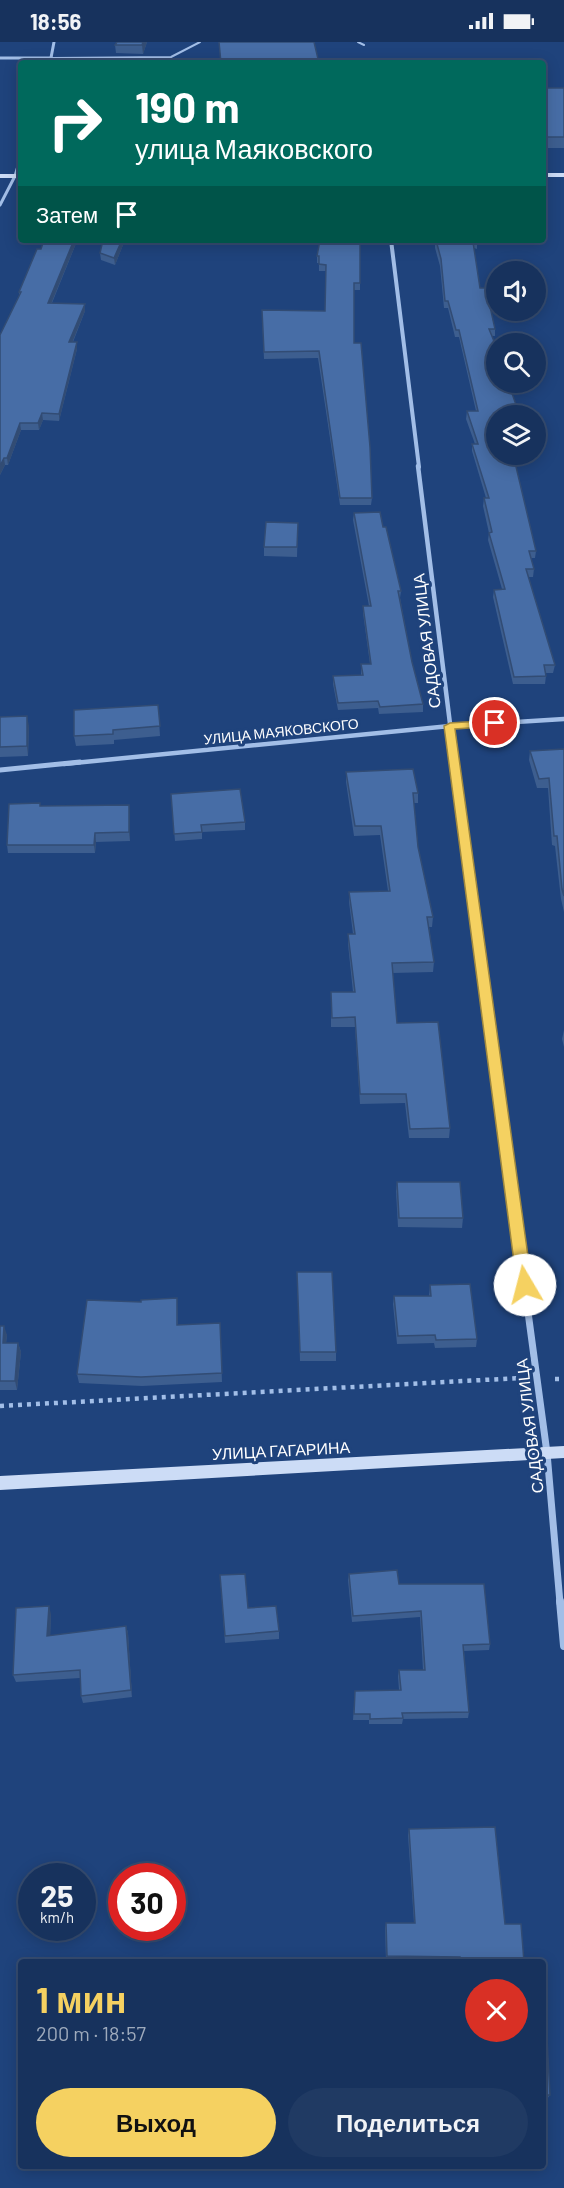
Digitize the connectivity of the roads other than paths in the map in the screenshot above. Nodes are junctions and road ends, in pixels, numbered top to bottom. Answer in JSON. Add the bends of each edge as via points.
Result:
{"nodes":[{"id":1,"x":54,"y":42,"type":"edge"},
{"id":2,"x":200,"y":42,"type":"edge"},
{"id":3,"x":358,"y":42,"type":"edge"},
{"id":4,"x":193,"y":43,"type":"edge"},
{"id":5,"x":364,"y":45,"type":"dead end"},
{"id":6,"x":0,"y":58,"type":"edge"},
{"id":7,"x":52,"y":58,"type":"junction"},
{"id":8,"x":546,"y":174,"type":"edge"},
{"id":9,"x":564,"y":175,"type":"edge"},
{"id":10,"x":0,"y":176,"type":"edge"},
{"id":11,"x":18,"y":176,"type":"edge"},
{"id":12,"x":546,"y":182,"type":"edge"},
{"id":13,"x":564,"y":182,"type":"edge"},
{"id":14,"x":0,"y":183,"type":"edge"},
{"id":15,"x":10,"y":183,"type":"junction"},
{"id":16,"x":18,"y":183,"type":"edge"},
{"id":17,"x":0,"y":205,"type":"edge"},
{"id":18,"x":392,"y":243,"type":"edge"},
{"id":19,"x":564,"y":719,"type":"edge"},
{"id":20,"x":450,"y":726,"type":"junction"},
{"id":21,"x":0,"y":770,"type":"edge"},
{"id":22,"x":564,"y":1452,"type":"edge"},
{"id":23,"x":547,"y":1453,"type":"junction"},
{"id":24,"x":0,"y":1483,"type":"edge"},
{"id":25,"x":564,"y":1646,"type":"edge"}],
"edges":[{"from":1,"to":7,"type":"street"},
{"from":2,"to":4,"type":"lane"},
{"from":3,"to":5,"type":"lane"},
{"from":4,"to":7,"type":"lane","via":[[171,57]]},
{"from":6,"to":7,"type":"street"},
{"from":8,"to":9,"type":"main road"},
{"from":10,"to":11,"type":"main road"},
{"from":11,"to":15,"type":"street"},
{"from":12,"to":13,"type":"main road"},
{"from":14,"to":15,"type":"main road"},
{"from":15,"to":16,"type":"main road"},
{"from":15,"to":17,"type":"street"},
{"from":18,"to":20,"type":"street","name":"САДОВАЯ УЛИЦА"},
{"from":19,"to":20,"type":"street","name":"УЛИЦА МАЯКОВСКОГО"},
{"from":20,"to":21,"type":"street","name":"УЛИЦА МАЯКОВСКОГО"},
{"from":20,"to":23,"type":"street","name":"САДОВАЯ УЛИЦА"},
{"from":22,"to":23,"type":"main road","name":"УЛИЦА ГАГАРИНА"},
{"from":23,"to":24,"type":"main road","name":"УЛИЦА ГАГАРИНА"},
{"from":23,"to":25,"type":"street","name":"САДОВАЯ УЛИЦА"}]}
